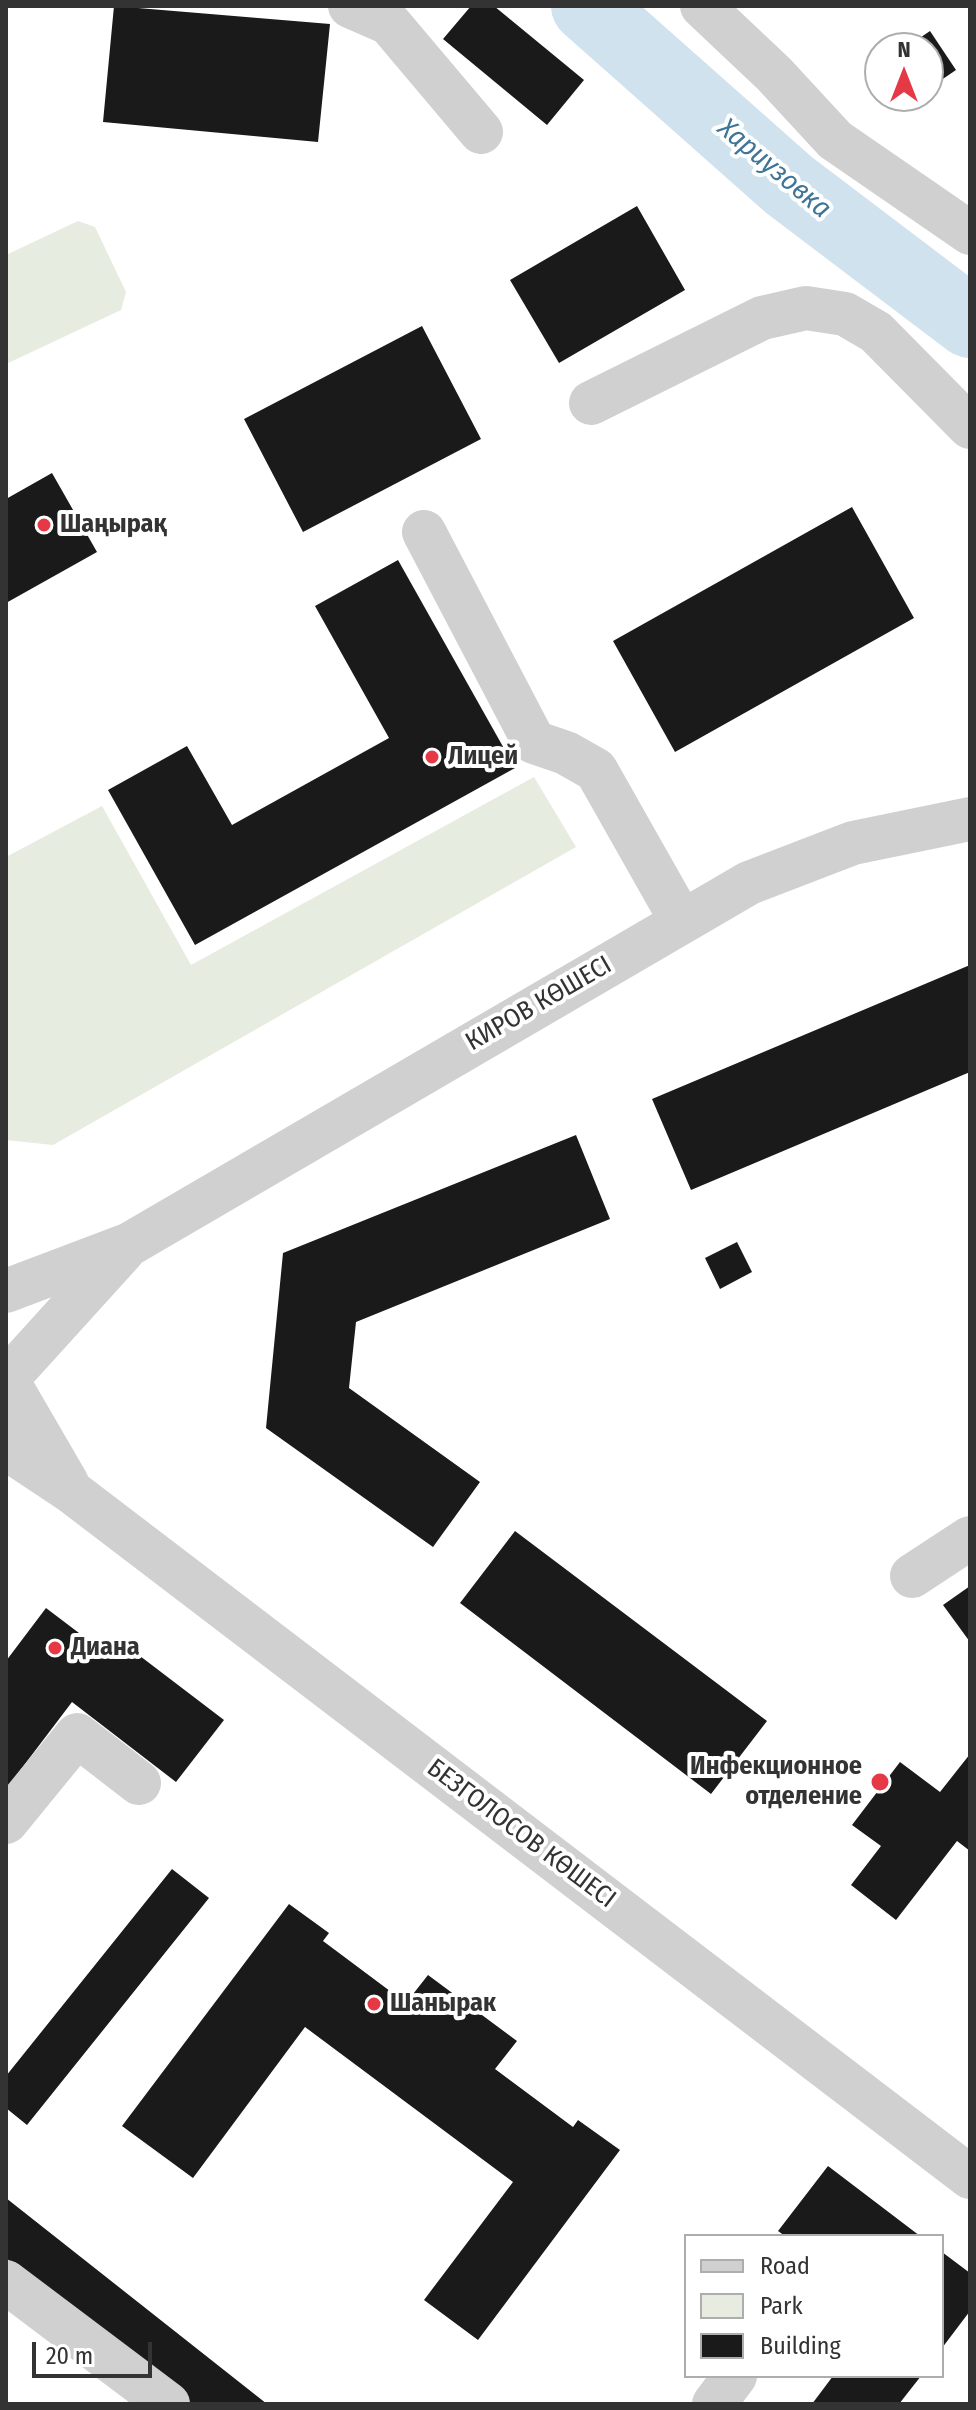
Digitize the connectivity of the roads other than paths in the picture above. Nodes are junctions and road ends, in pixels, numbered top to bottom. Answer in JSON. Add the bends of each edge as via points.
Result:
{"nodes":[{"id":1,"x":350,"y":6,"type":"edge"},
{"id":2,"x":702,"y":6,"type":"edge"},
{"id":3,"x":481,"y":132,"type":"dead end"},
{"id":4,"x":970,"y":233,"type":"edge"},
{"id":5,"x":591,"y":403,"type":"dead end"},
{"id":6,"x":970,"y":427,"type":"edge"},
{"id":7,"x":424,"y":532,"type":"dead end"},
{"id":8,"x":970,"y":819,"type":"edge"},
{"id":9,"x":682,"y":922,"type":"junction"},
{"id":10,"x":130,"y":1244,"type":"junction"},
{"id":11,"x":6,"y":1291,"type":"edge"},
{"id":12,"x":6,"y":1379,"type":"edge"},
{"id":13,"x":6,"y":1448,"type":"edge"},
{"id":14,"x":72,"y":1492,"type":"junction"},
{"id":15,"x":970,"y":1538,"type":"edge"},
{"id":16,"x":912,"y":1576,"type":"dead end"},
{"id":17,"x":139,"y":1783,"type":"dead end"},
{"id":18,"x":6,"y":1822,"type":"edge"},
{"id":19,"x":970,"y":2177,"type":"edge"},
{"id":20,"x":6,"y":2282,"type":"edge"},
{"id":21,"x":734,"y":2378,"type":"edge"},
{"id":22,"x":168,"y":2404,"type":"edge"},
{"id":23,"x":714,"y":2404,"type":"edge"}],
"edges":[{"from":1,"to":3,"type":"street","via":[[389,23]]},
{"from":2,"to":4,"type":"street","via":[[835,140]]},
{"from":5,"to":6,"type":"street","via":[[762,318],[806,308],[845,314],[876,332]]},
{"from":7,"to":9,"type":"street","via":[[534,742],[596,770]]},
{"from":8,"to":9,"type":"street","name":"КИРОВ КӨШЕСІ","via":[[853,843],[749,883]]},
{"from":9,"to":10,"type":"street","name":"КИРОВ КӨШЕСІ"},
{"from":10,"to":11,"type":"street"},
{"from":10,"to":12,"type":"street"},
{"from":12,"to":14,"type":"street"},
{"from":13,"to":14,"type":"street","name":"БЕЗГОЛОСОВ КӨШЕСІ"},
{"from":14,"to":19,"type":"street","name":"БЕЗГОЛОСОВ КӨШЕСІ"},
{"from":15,"to":16,"type":"street"},
{"from":17,"to":18,"type":"street","via":[[77,1735]]},
{"from":20,"to":22,"type":"street"},
{"from":21,"to":23,"type":"street"}]}
